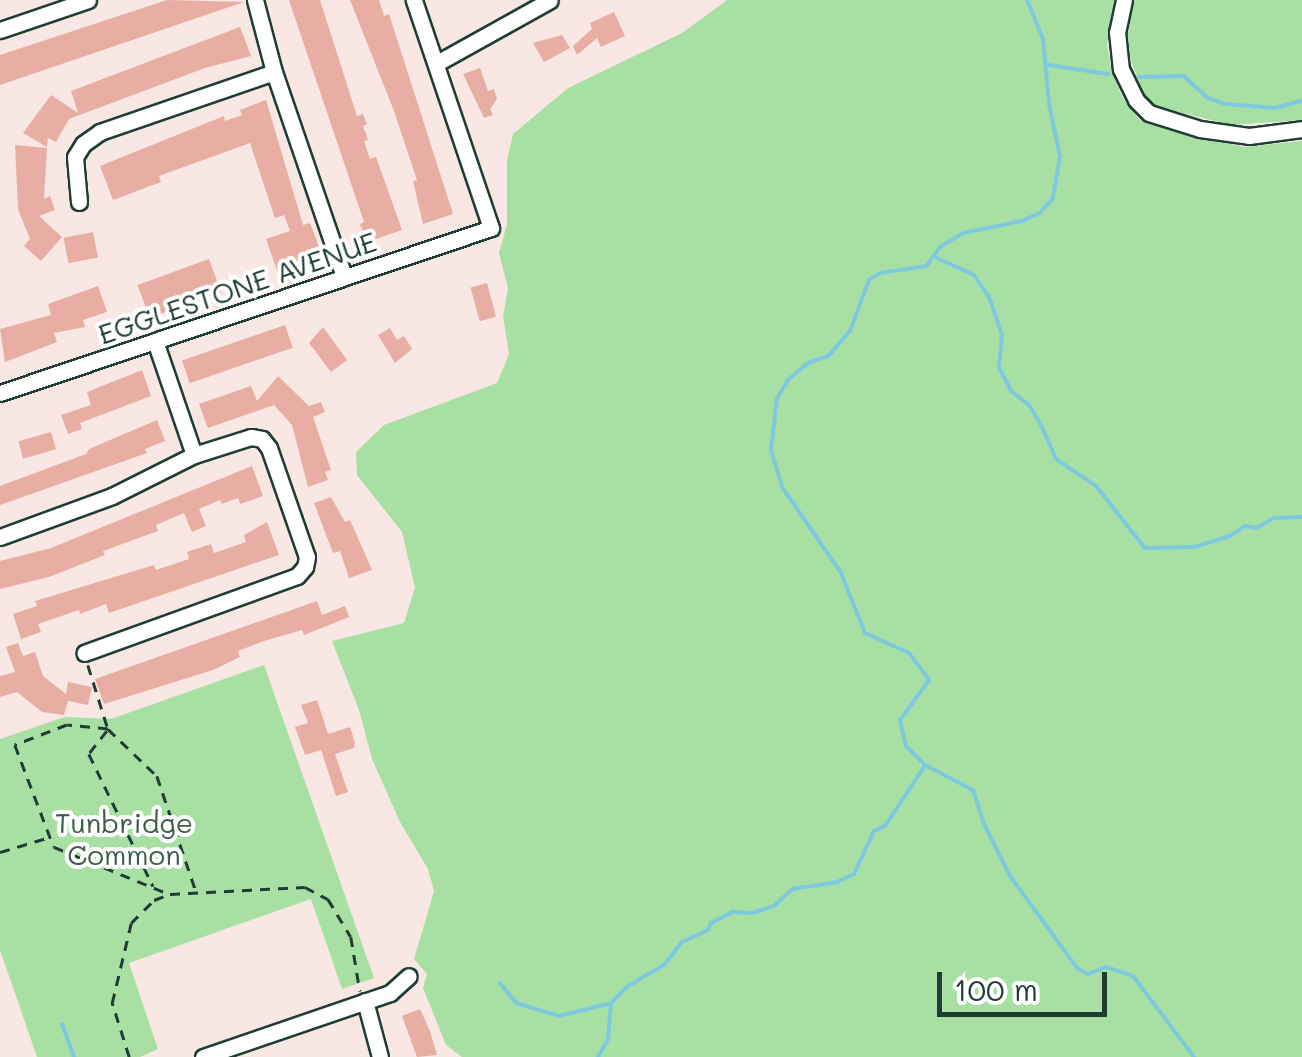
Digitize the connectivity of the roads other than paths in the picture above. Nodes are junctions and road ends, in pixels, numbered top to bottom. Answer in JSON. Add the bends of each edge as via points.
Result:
{"nodes":[{"id":1,"x":88,"y":0,"type":"edge"},
{"id":2,"x":254,"y":0,"type":"edge"},
{"id":3,"x":414,"y":0,"type":"edge"},
{"id":4,"x":550,"y":0,"type":"edge"},
{"id":5,"x":1124,"y":0,"type":"edge"},
{"id":6,"x":48,"y":6,"type":"edge"},
{"id":7,"x":0,"y":30,"type":"edge"},
{"id":8,"x":437,"y":64,"type":"junction"},
{"id":9,"x":274,"y":72,"type":"junction"},
{"id":10,"x":1302,"y":129,"type":"edge"},
{"id":11,"x":80,"y":202,"type":"dead end"},
{"id":12,"x":344,"y":277,"type":"junction"},
{"id":13,"x":155,"y":341,"type":"junction"},
{"id":14,"x":0,"y":393,"type":"edge"},
{"id":15,"x":194,"y":455,"type":"junction"},
{"id":16,"x":0,"y":537,"type":"edge"},
{"id":17,"x":84,"y":652,"type":"road end"},
{"id":18,"x":409,"y":976,"type":"dead end"},
{"id":19,"x":365,"y":1002,"type":"junction"},
{"id":20,"x":203,"y":1057,"type":"edge"},
{"id":21,"x":380,"y":1057,"type":"edge"}],
"edges":[{"from":1,"to":6,"type":"street"},
{"from":2,"to":9,"type":"street"},
{"from":3,"to":8,"type":"street"},
{"from":4,"to":8,"type":"street"},
{"from":5,"to":10,"type":"street","via":[[1117,32],[1121,69],[1149,112],[1200,130],[1249,136]]},
{"from":6,"to":7,"type":"street"},
{"from":8,"to":12,"type":"street","name":"EGGLESTONE AVENUE","via":[[491,228]]},
{"from":9,"to":11,"type":"street","via":[[84,142],[75,157]]},
{"from":9,"to":12,"type":"street"},
{"from":12,"to":13,"type":"street","name":"EGGLESTONE AVENUE"},
{"from":13,"to":14,"type":"street","name":"EGGLESTONE AVENUE"},
{"from":13,"to":15,"type":"street"},
{"from":15,"to":16,"type":"street","via":[[112,496]]},
{"from":15,"to":17,"type":"street","via":[[251,436],[262,439],[307,557],[305,567],[297,576]]},
{"from":18,"to":19,"type":"street"},
{"from":19,"to":20,"type":"street"},
{"from":19,"to":21,"type":"street"}]}
